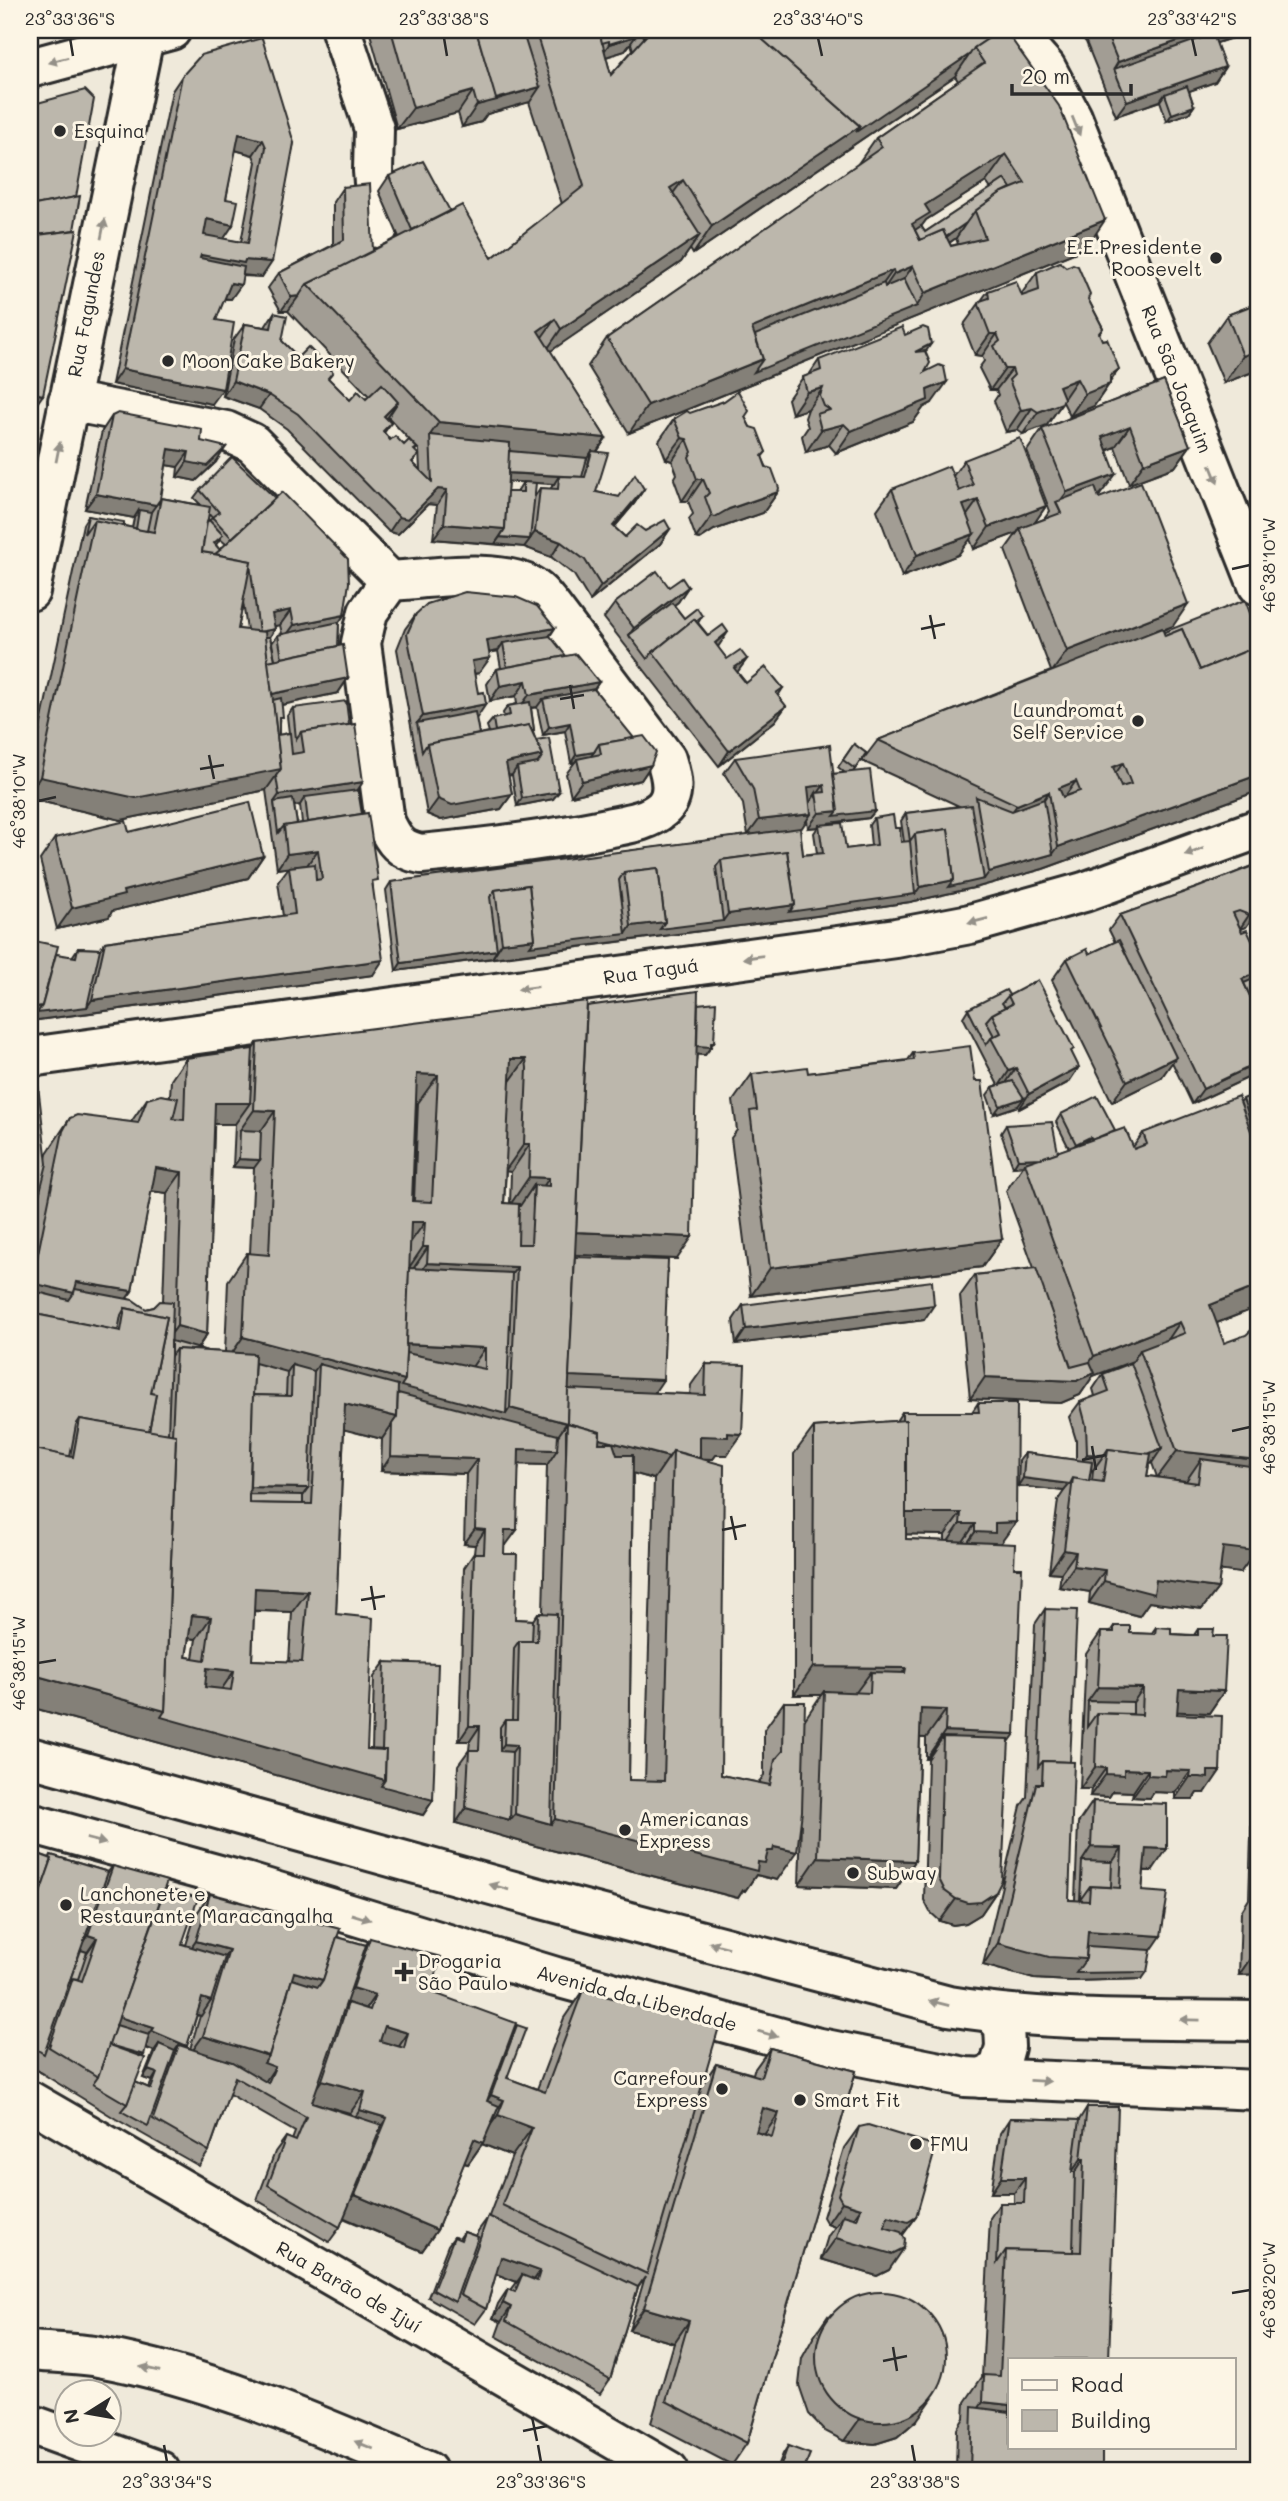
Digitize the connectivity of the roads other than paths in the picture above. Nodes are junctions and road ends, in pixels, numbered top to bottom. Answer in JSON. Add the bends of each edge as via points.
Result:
{"nodes":[{"id":1,"x":341,"y":30,"type":"edge"},
{"id":2,"x":1012,"y":30,"type":"edge"},
{"id":3,"x":157,"y":33,"type":"edge"},
{"id":4,"x":30,"y":68,"type":"edge"},
{"id":5,"x":378,"y":228,"type":"dead end"},
{"id":6,"x":68,"y":401,"type":"junction"},
{"id":7,"x":390,"y":581,"type":"junction"},
{"id":8,"x":1258,"y":585,"type":"edge"},
{"id":9,"x":30,"y":591,"type":"edge"},
{"id":10,"x":1258,"y":829,"type":"edge"},
{"id":11,"x":30,"y":1058,"type":"edge"},
{"id":12,"x":30,"y":1757,"type":"edge"},
{"id":13,"x":30,"y":1824,"type":"edge"},
{"id":14,"x":992,"y":2013,"type":"junction"},
{"id":15,"x":1258,"y":2021,"type":"edge"},
{"id":16,"x":982,"y":2078,"type":"junction"},
{"id":17,"x":1258,"y":2090,"type":"edge"},
{"id":18,"x":30,"y":2101,"type":"edge"},
{"id":19,"x":30,"y":2351,"type":"edge"},
{"id":20,"x":30,"y":2424,"type":"edge"},
{"id":21,"x":160,"y":2471,"type":"edge"},
{"id":22,"x":427,"y":2471,"type":"edge"},
{"id":23,"x":669,"y":2471,"type":"edge"}],
"edges":[{"from":1,"to":5,"type":"main road","via":[[374,129]]},
{"from":2,"to":8,"type":"main road","name":"Rua São Joaquim","one_way":true,"via":[[1046,68],[1072,117]]},
{"from":3,"to":4,"type":"main road","one_way":true},
{"from":6,"to":3,"type":"main road","name":"Rua Fagundes","one_way":true},
{"from":6,"to":7,"type":"main road","via":[[226,431],[252,443]]},
{"from":9,"to":6,"type":"main road","name":"Rua Fagundes","one_way":true},
{"from":7,"to":7,"type":"main road","via":[[468,576],[515,580],[534,588],[666,759],[672,779],[664,807],[646,819],[543,842],[406,852],[394,841],[385,822],[360,643],[368,612]]},
{"from":10,"to":11,"type":"main road","name":"Rua Taguá","one_way":true,"via":[[1084,892],[908,936]]},
{"from":14,"to":12,"type":"main road","one_way":true,"via":[[949,2006],[546,1900]]},
{"from":13,"to":16,"type":"main road","name":"Avenida da Liberdade","one_way":true,"via":[[815,2047]]},
{"from":15,"to":14,"type":"main road","one_way":true},
{"from":14,"to":16,"type":"main road","via":[[1004,2026],[1005,2048],[999,2068]]},
{"from":16,"to":17,"type":"main road","name":"Avenida da Liberdade","one_way":true},
{"from":18,"to":23,"type":"main road","name":"Rua Barão de Ijuí"},
{"from":22,"to":19,"type":"main road","one_way":true,"via":[[238,2394],[97,2357]]},
{"from":20,"to":21,"type":"main road"}]}
